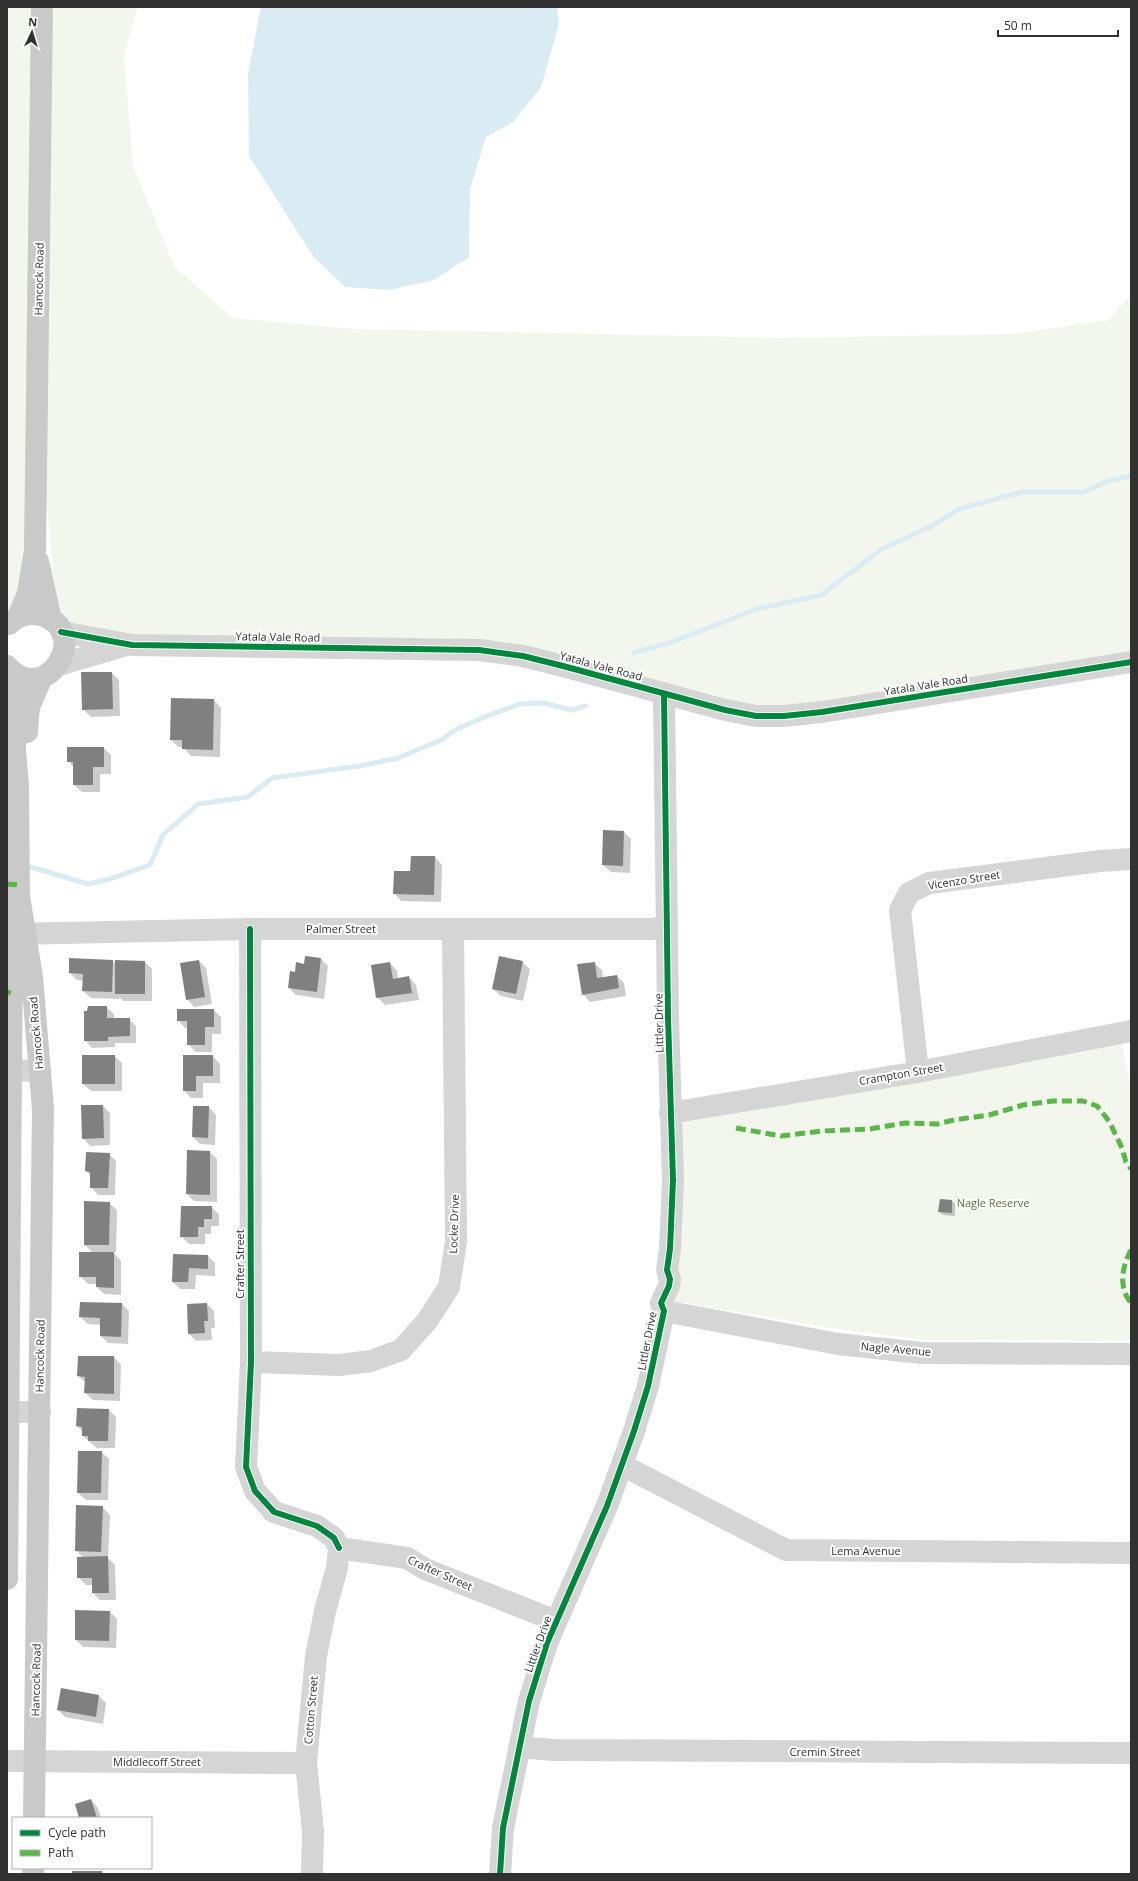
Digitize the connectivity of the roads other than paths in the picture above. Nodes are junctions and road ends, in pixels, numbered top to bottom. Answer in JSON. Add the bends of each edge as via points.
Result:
{"nodes":[{"id":1,"x":42,"y":7,"type":"edge"},
{"id":2,"x":35,"y":550,"type":"junction"},
{"id":3,"x":10,"y":624,"type":"edge"},
{"id":4,"x":56,"y":626,"type":"junction"},
{"id":5,"x":132,"y":644,"type":"junction"},
{"id":6,"x":1131,"y":662,"type":"edge"},
{"id":7,"x":9,"y":668,"type":"edge"},
{"id":8,"x":50,"y":671,"type":"junction"},
{"id":9,"x":664,"y":694,"type":"junction"},
{"id":10,"x":18,"y":786,"type":"junction"},
{"id":11,"x":1131,"y":859,"type":"edge"},
{"id":12,"x":667,"y":927,"type":"junction"},
{"id":13,"x":250,"y":929,"type":"junction"},
{"id":14,"x":453,"y":929,"type":"junction"},
{"id":15,"x":20,"y":934,"type":"junction"},
{"id":16,"x":1131,"y":1031,"type":"edge"},
{"id":17,"x":9,"y":1070,"type":"edge"},
{"id":18,"x":40,"y":1071,"type":"junction"},
{"id":19,"x":918,"y":1072,"type":"junction"},
{"id":20,"x":670,"y":1113,"type":"junction"},
{"id":21,"x":664,"y":1311,"type":"junction"},
{"id":22,"x":1131,"y":1354,"type":"edge"},
{"id":23,"x":251,"y":1362,"type":"junction"},
{"id":24,"x":8,"y":1412,"type":"edge"},
{"id":25,"x":40,"y":1412,"type":"junction"},
{"id":26,"x":622,"y":1465,"type":"junction"},
{"id":27,"x":339,"y":1548,"type":"junction"},
{"id":28,"x":1131,"y":1553,"type":"edge"},
{"id":29,"x":7,"y":1579,"type":"edge"},
{"id":30,"x":556,"y":1622,"type":"junction"},
{"id":31,"x":519,"y":1747,"type":"junction"},
{"id":32,"x":1131,"y":1753,"type":"edge"},
{"id":33,"x":7,"y":1761,"type":"edge"},
{"id":34,"x":35,"y":1761,"type":"junction"},
{"id":35,"x":306,"y":1763,"type":"junction"},
{"id":36,"x":34,"y":1817,"type":"edge"},
{"id":37,"x":312,"y":1874,"type":"edge"},
{"id":38,"x":500,"y":1874,"type":"edge"}],
"edges":[{"from":1,"to":2,"type":"main road","name":"Hancock Road"},
{"from":2,"to":3,"type":"main road","name":"Hancock Road","via":[[28,592]]},
{"from":2,"to":4,"type":"main road","name":"Hancock Road"},
{"from":3,"to":4,"type":"main road","via":[[32,614],[42,616]]},
{"from":4,"to":5,"type":"street","name":"Yatala Vale Road"},
{"from":4,"to":8,"type":"main road","name":"Hancock Road","via":[[64,646],[63,656]]},
{"from":5,"to":8,"type":"street","name":"Yatala Vale Road"},
{"from":5,"to":9,"type":"street","name":"Yatala Vale Road","via":[[478,650],[529,658]]},
{"from":6,"to":9,"type":"street","name":"Yatala Vale Road","via":[[830,711],[784,716],[756,716]]},
{"from":7,"to":8,"type":"main road","via":[[26,678]]},
{"from":7,"to":10,"type":"main road","name":"Hancock Road","via":[[15,704]]},
{"from":8,"to":10,"type":"main road","name":"Hancock Road","via":[[29,707],[25,765]]},
{"from":9,"to":12,"type":"street","name":"Littler Drive"},
{"from":10,"to":15,"type":"main road","name":"Hancock Road"},
{"from":11,"to":19,"type":"street","name":"Vicenzo Street","via":[[929,883],[909,893],[900,910]]},
{"from":12,"to":14,"type":"street","name":"Palmer Street"},
{"from":12,"to":20,"type":"street","name":"Littler Drive"},
{"from":13,"to":14,"type":"street","name":"Palmer Street"},
{"from":13,"to":15,"type":"street","name":"Palmer Street"},
{"from":13,"to":23,"type":"street","name":"Crafter Street"},
{"from":14,"to":23,"type":"street","name":"Locke Drive","via":[[456,1241],[449,1286],[427,1321],[401,1350],[371,1361],[339,1365]]},
{"from":15,"to":17,"type":"main road","name":"Hancock Road","via":[[12,952]]},
{"from":15,"to":18,"type":"main road","name":"Hancock Road","via":[[32,977]]},
{"from":16,"to":19,"type":"street","name":"Crampton Street"},
{"from":17,"to":18,"type":"street"},
{"from":17,"to":24,"type":"main road","name":"Hancock Road"},
{"from":18,"to":25,"type":"main road","name":"Hancock Road","via":[[43,1109]]},
{"from":19,"to":20,"type":"street","name":"Crampton Street"},
{"from":20,"to":21,"type":"street","name":"Littler Drive","via":[[672,1180],[667,1270],[670,1279],[661,1303]]},
{"from":21,"to":22,"type":"street","name":"Nagle Avenue","via":[[838,1344],[922,1353]]},
{"from":21,"to":26,"type":"street","name":"Littler Drive","via":[[648,1386]]},
{"from":23,"to":27,"type":"street","name":"Crafter Street","via":[[246,1467],[255,1490],[274,1512],[317,1526],[334,1538]]},
{"from":24,"to":25,"type":"street"},
{"from":24,"to":29,"type":"main road","name":"Hancock Road"},
{"from":25,"to":34,"type":"main road","name":"Hancock Road"},
{"from":26,"to":28,"type":"street","name":"Lema Avenue","via":[[786,1550]]},
{"from":26,"to":30,"type":"street","name":"Littler Drive","via":[[607,1506]]},
{"from":27,"to":30,"type":"street","name":"Crafter Street","via":[[407,1558],[425,1569]]},
{"from":27,"to":35,"type":"street","name":"Cotton Street","via":[[338,1568],[325,1611],[316,1656]]},
{"from":30,"to":31,"type":"street","name":"Littler Drive","via":[[529,1701]]},
{"from":31,"to":32,"type":"street","name":"Cremin Street","via":[[554,1750]]},
{"from":31,"to":38,"type":"street","name":"Littler Drive","via":[[503,1828]]},
{"from":33,"to":34,"type":"street","name":"Middlecoff Street"},
{"from":34,"to":35,"type":"street","name":"Middlecoff Street"},
{"from":34,"to":36,"type":"main road","name":"Hancock Road"},
{"from":35,"to":37,"type":"street","name":"Cotton Street","via":[[313,1831]]}]}
